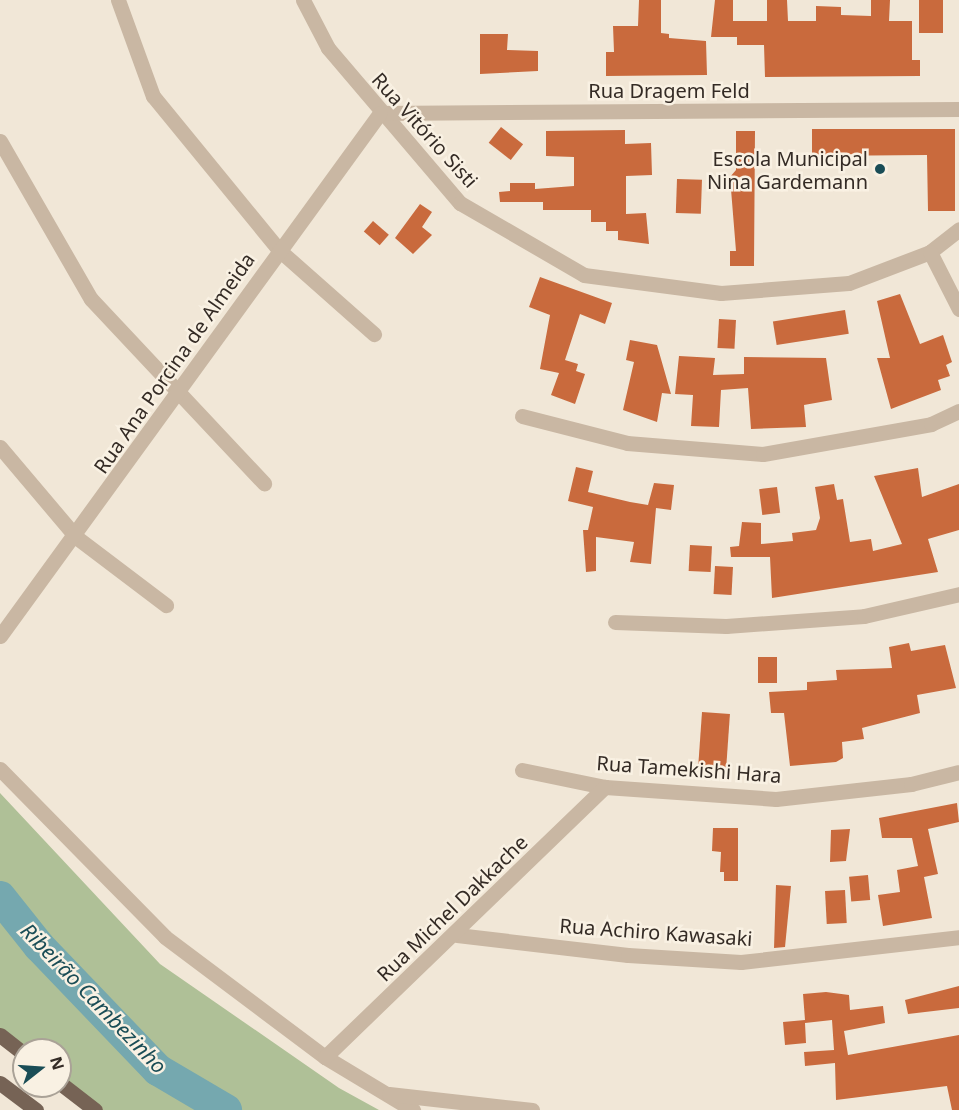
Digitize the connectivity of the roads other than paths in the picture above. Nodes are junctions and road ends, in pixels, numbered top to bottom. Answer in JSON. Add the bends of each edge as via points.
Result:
{"nodes":[{"id":1,"x":118,"y":0,"type":"edge"},
{"id":2,"x":303,"y":0,"type":"edge"},
{"id":3,"x":959,"y":109,"type":"edge"},
{"id":4,"x":380,"y":113,"type":"junction"},
{"id":5,"x":0,"y":141,"type":"edge"},
{"id":6,"x":959,"y":229,"type":"edge"},
{"id":7,"x":279,"y":250,"type":"junction"},
{"id":8,"x":930,"y":252,"type":"junction"},
{"id":9,"x":959,"y":309,"type":"edge"},
{"id":10,"x":374,"y":334,"type":"dead end"},
{"id":11,"x":179,"y":395,"type":"junction"},
{"id":12,"x":959,"y":411,"type":"edge"},
{"id":13,"x":522,"y":416,"type":"dead end"},
{"id":14,"x":0,"y":447,"type":"edge"},
{"id":15,"x":264,"y":483,"type":"dead end"},
{"id":16,"x":76,"y":537,"type":"junction"},
{"id":17,"x":959,"y":594,"type":"edge"},
{"id":18,"x":166,"y":605,"type":"dead end"},
{"id":19,"x":615,"y":622,"type":"dead end"},
{"id":20,"x":0,"y":636,"type":"edge"},
{"id":21,"x":0,"y":769,"type":"edge"},
{"id":22,"x":522,"y":770,"type":"dead end"},
{"id":23,"x":959,"y":772,"type":"edge"},
{"id":24,"x":606,"y":787,"type":"junction"},
{"id":25,"x":457,"y":934,"type":"junction"},
{"id":26,"x":959,"y":937,"type":"edge"},
{"id":27,"x":0,"y":1035,"type":"edge"},
{"id":28,"x":12,"y":1044,"type":"edge"},
{"id":29,"x":325,"y":1057,"type":"junction"},
{"id":30,"x":0,"y":1083,"type":"edge"},
{"id":31,"x":72,"y":1093,"type":"edge"},
{"id":32,"x":381,"y":1093,"type":"junction"},
{"id":33,"x":36,"y":1110,"type":"edge"},
{"id":34,"x":94,"y":1110,"type":"edge"},
{"id":35,"x":413,"y":1110,"type":"edge"},
{"id":36,"x":532,"y":1110,"type":"edge"}],
"edges":[{"from":1,"to":7,"type":"street","via":[[153,96]]},
{"from":2,"to":4,"type":"street","name":"Rua Vitório Sisti","via":[[328,48]]},
{"from":3,"to":4,"type":"street","name":"Rua Dragem Feld"},
{"from":4,"to":7,"type":"street","name":"Rua Ana Porcina de Almeida"},
{"from":4,"to":8,"type":"street","name":"Rua Vitório Sisti","via":[[460,203],[584,275],[720,293],[849,284]]},
{"from":5,"to":11,"type":"street","via":[[91,299]]},
{"from":6,"to":8,"type":"street","name":"Rua Vitório Sisti"},
{"from":7,"to":10,"type":"street"},
{"from":7,"to":11,"type":"street","name":"Rua Ana Porcina de Almeida"},
{"from":8,"to":9,"type":"street"},
{"from":11,"to":15,"type":"street"},
{"from":11,"to":16,"type":"street","name":"Rua Ana Porcina de Almeida"},
{"from":12,"to":13,"type":"street","via":[[931,424],[763,454],[627,443]]},
{"from":14,"to":16,"type":"street"},
{"from":16,"to":18,"type":"street"},
{"from":16,"to":20,"type":"street","name":"Rua Ana Porcina de Almeida"},
{"from":17,"to":19,"type":"street","via":[[864,616],[726,626]]},
{"from":21,"to":29,"type":"street","via":[[165,937]]},
{"from":22,"to":24,"type":"street","name":"Rua Tamekishi Hara"},
{"from":23,"to":24,"type":"street","name":"Rua Tamekishi Hara","via":[[911,784],[776,799]]},
{"from":24,"to":25,"type":"street","name":"Rua Michel Dakkache"},
{"from":25,"to":26,"type":"street","name":"Rua Achiro Kawasaki","via":[[628,956],[741,962]]},
{"from":25,"to":29,"type":"street","name":"Rua Michel Dakkache"},
{"from":27,"to":28,"type":"main road"},
{"from":29,"to":32,"type":"street"},
{"from":30,"to":33,"type":"main road"},
{"from":31,"to":34,"type":"main road"},
{"from":32,"to":35,"type":"street"},
{"from":32,"to":36,"type":"street"}]}
